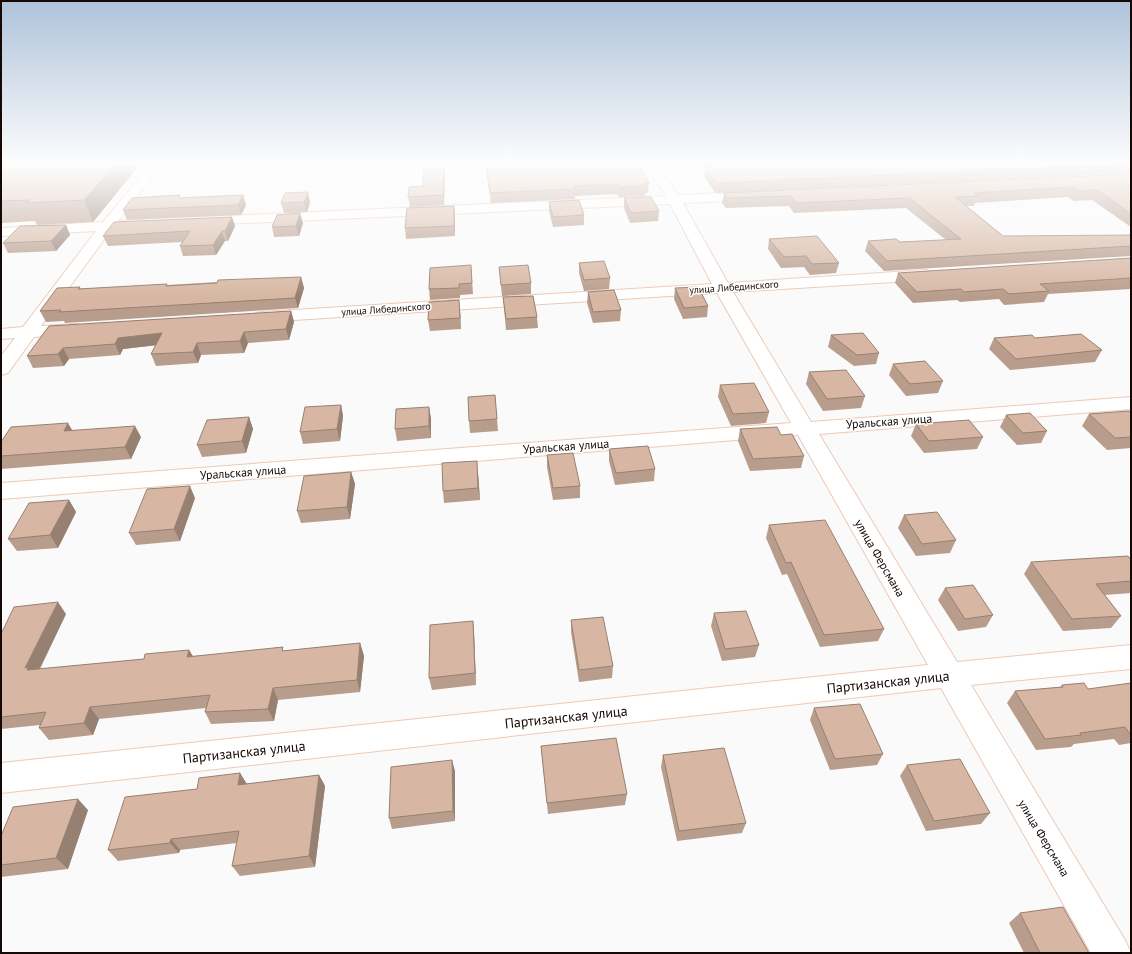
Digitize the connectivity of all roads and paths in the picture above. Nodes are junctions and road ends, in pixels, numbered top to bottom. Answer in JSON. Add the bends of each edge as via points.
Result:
{"nodes":[{"id":1,"x":122,"y":208,"type":"edge"},
{"id":2,"x":511,"y":208,"type":"edge"},
{"id":3,"x":679,"y":208,"type":"edge"},
{"id":4,"x":194,"y":222,"type":"edge"},
{"id":5,"x":154,"y":224,"type":"edge"},
{"id":6,"x":107,"y":226,"type":"junction"},
{"id":7,"x":1,"y":232,"type":"edge"},
{"id":8,"x":942,"y":274,"type":"edge"},
{"id":9,"x":722,"y":287,"type":"junction"},
{"id":10,"x":244,"y":318,"type":"edge"},
{"id":11,"x":92,"y":328,"type":"edge"},
{"id":12,"x":29,"y":332,"type":"junction"},
{"id":13,"x":1,"y":334,"type":"edge"},
{"id":14,"x":1,"y":368,"type":"edge"},
{"id":15,"x":1131,"y":403,"type":"edge"},
{"id":16,"x":804,"y":428,"type":"junction"},
{"id":17,"x":1,"y":490,"type":"edge"},
{"id":18,"x":1131,"y":657,"type":"edge"},
{"id":19,"x":948,"y":675,"type":"junction"},
{"id":20,"x":1,"y":778,"type":"edge"},
{"id":21,"x":1112,"y":953,"type":"edge"}],
"edges":[{"from":1,"to":6,"type":"street"},
{"from":2,"to":4,"type":"street"},
{"from":3,"to":9,"type":"street","name":"улица Ферсмана"},
{"from":5,"to":6,"type":"street"},
{"from":6,"to":7,"type":"street"},
{"from":6,"to":12,"type":"street"},
{"from":8,"to":9,"type":"street","name":"улица Либединского"},
{"from":9,"to":10,"type":"street","name":"улица Либединского"},
{"from":9,"to":16,"type":"street","name":"улица Ферсмана"},
{"from":11,"to":12,"type":"street"},
{"from":12,"to":13,"type":"street"},
{"from":12,"to":14,"type":"street"},
{"from":15,"to":16,"type":"street","name":"Уральская улица"},
{"from":16,"to":17,"type":"street","name":"Уральская улица"},
{"from":16,"to":19,"type":"street","name":"улица Ферсмана"},
{"from":18,"to":19,"type":"street","name":"Партизанская улица"},
{"from":19,"to":20,"type":"street","name":"Партизанская улица"},
{"from":19,"to":21,"type":"street","name":"улица Ферсмана"}]}
